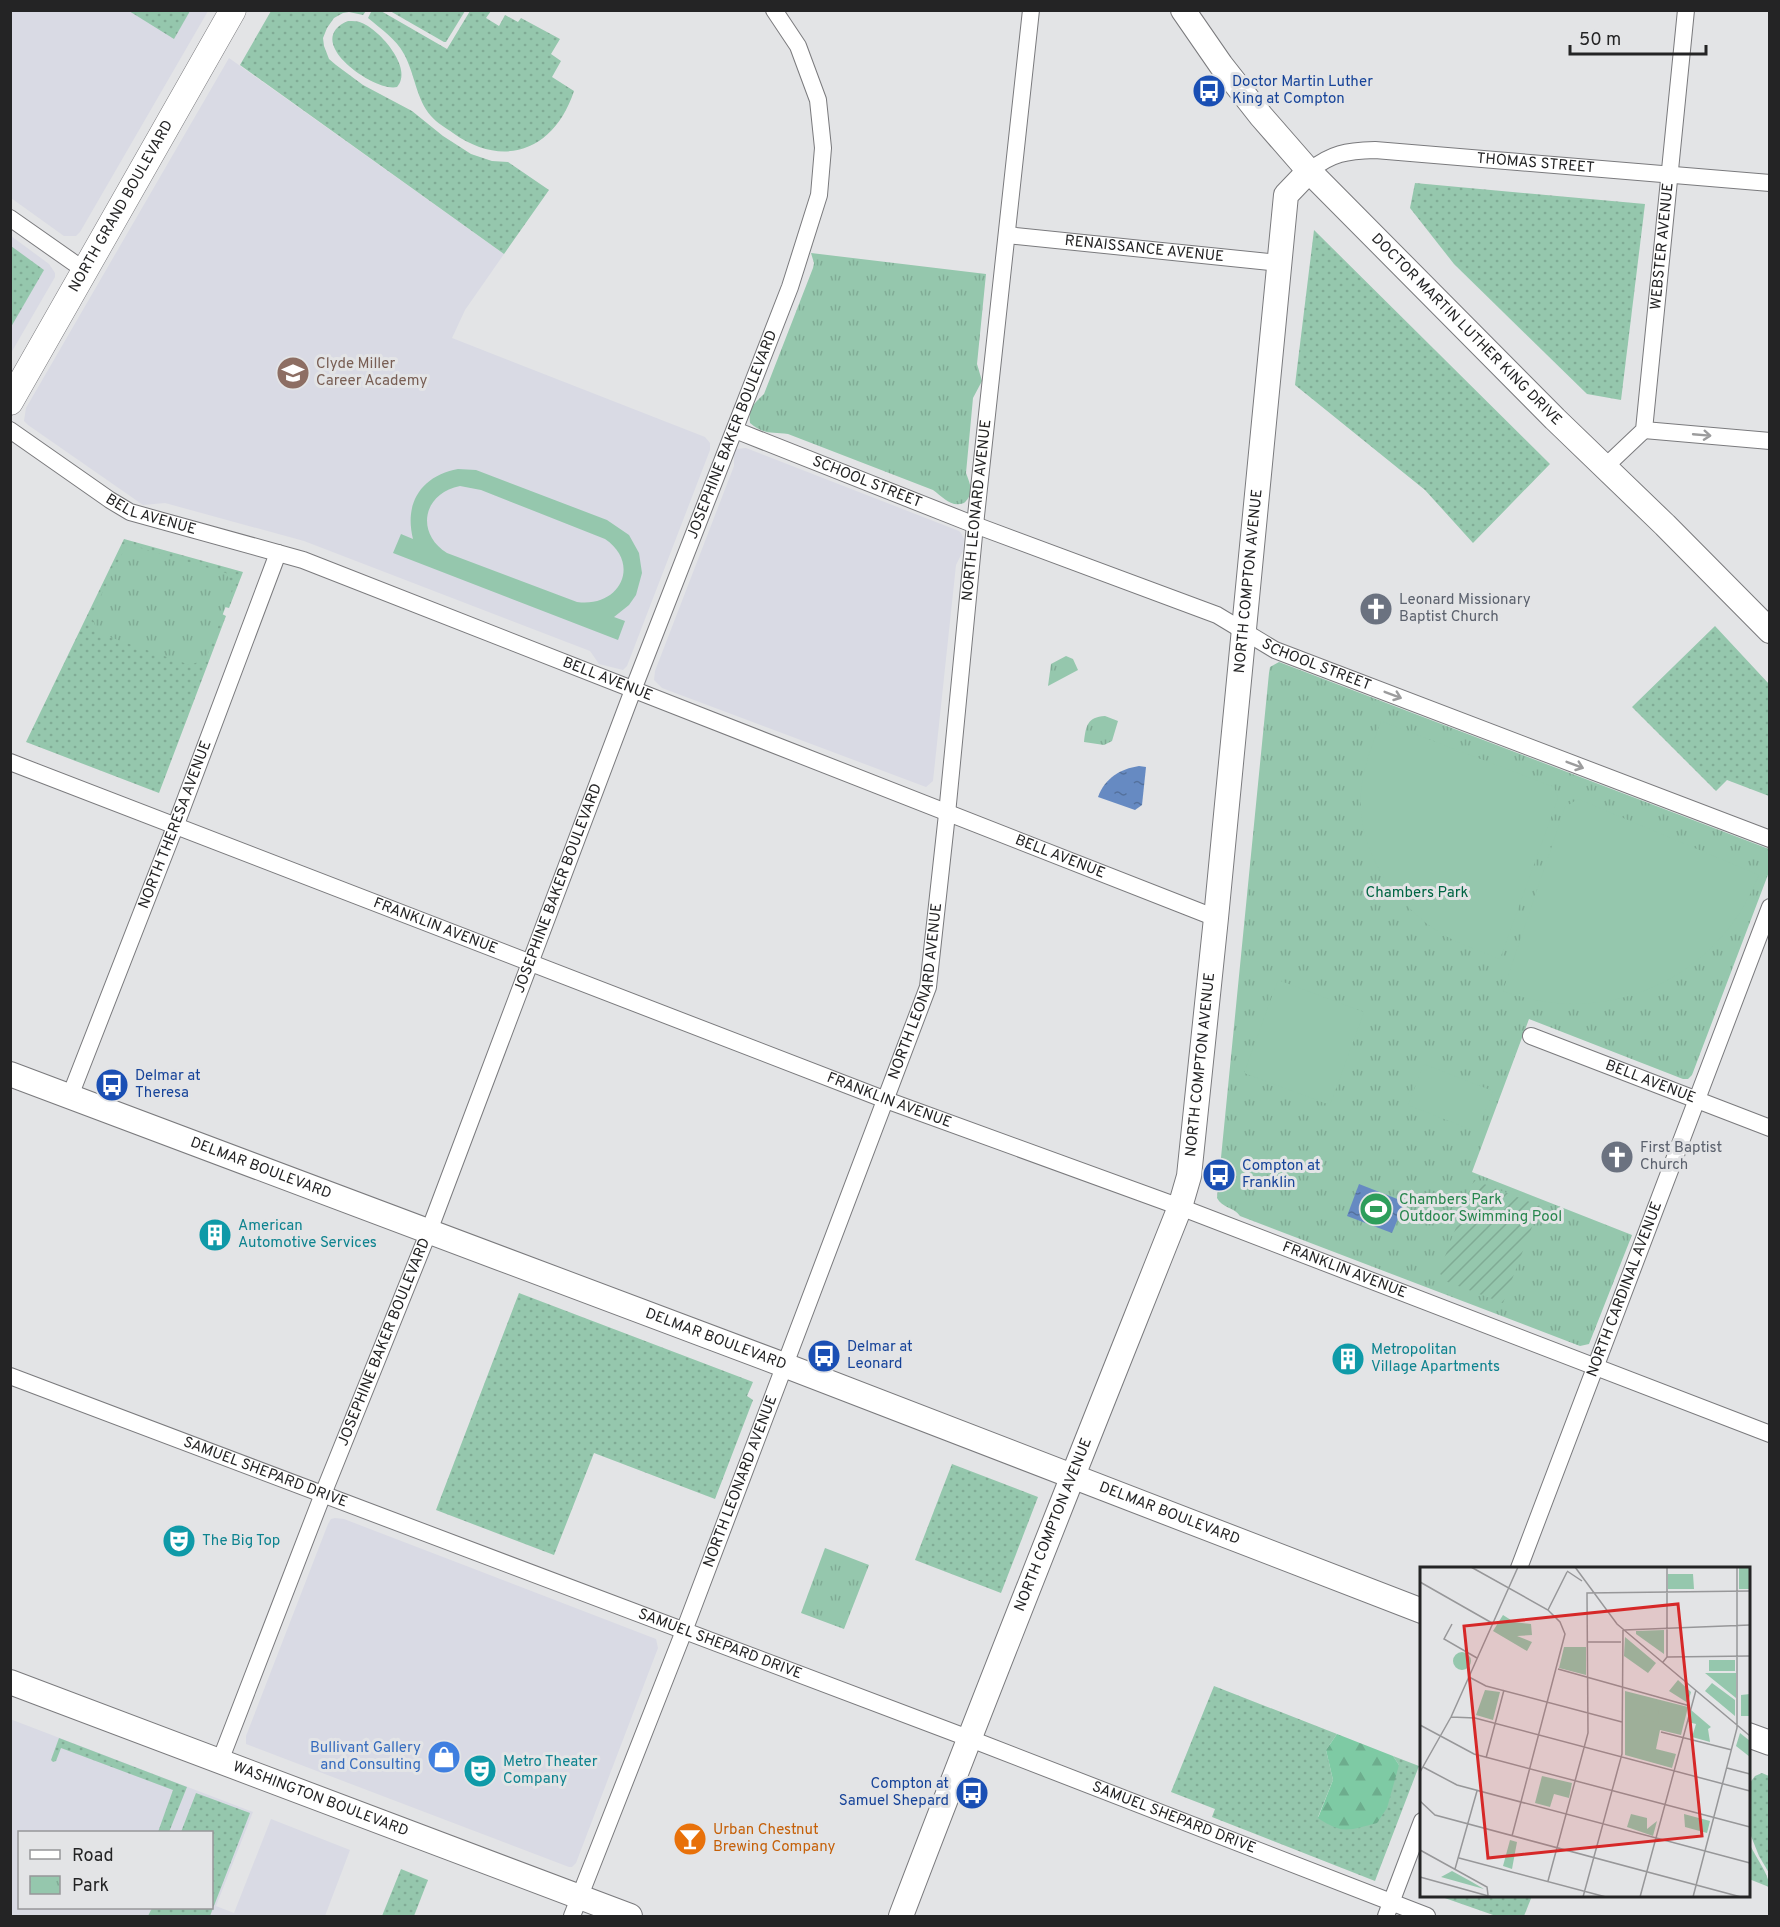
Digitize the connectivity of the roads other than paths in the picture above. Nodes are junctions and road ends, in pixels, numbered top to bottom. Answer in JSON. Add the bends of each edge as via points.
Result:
{"nodes":[{"id":1,"x":233,"y":10,"type":"edge"},
{"id":2,"x":774,"y":10,"type":"edge"},
{"id":3,"x":1031,"y":10,"type":"edge"},
{"id":4,"x":1183,"y":10,"type":"edge"},
{"id":5,"x":1686,"y":10,"type":"edge"},
{"id":6,"x":1309,"y":171,"type":"junction"},
{"id":7,"x":1670,"y":175,"type":"junction"},
{"id":8,"x":1770,"y":183,"type":"edge"},
{"id":9,"x":10,"y":218,"type":"edge"},
{"id":10,"x":1007,"y":235,"type":"junction"},
{"id":11,"x":1280,"y":263,"type":"junction"},
{"id":12,"x":84,"y":270,"type":"junction"},
{"id":13,"x":10,"y":402,"type":"edge"},
{"id":14,"x":10,"y":430,"type":"edge"},
{"id":15,"x":735,"y":430,"type":"junction"},
{"id":16,"x":1644,"y":430,"type":"junction"},
{"id":17,"x":1770,"y":441,"type":"edge"},
{"id":18,"x":1606,"y":466,"type":"junction"},
{"id":19,"x":975,"y":525,"type":"junction"},
{"id":20,"x":278,"y":553,"type":"junction"},
{"id":21,"x":1243,"y":631,"type":"junction"},
{"id":22,"x":1770,"y":631,"type":"edge"},
{"id":23,"x":633,"y":690,"type":"junction"},
{"id":24,"x":10,"y":762,"type":"edge"},
{"id":25,"x":948,"y":814,"type":"junction"},
{"id":26,"x":175,"y":827,"type":"junction"},
{"id":27,"x":1770,"y":839,"type":"edge"},
{"id":28,"x":1770,"y":908,"type":"edge"},
{"id":29,"x":1216,"y":918,"type":"junction"},
{"id":30,"x":530,"y":962,"type":"junction"},
{"id":31,"x":1531,"y":1036,"type":"dead end"},
{"id":32,"x":10,"y":1074,"type":"edge"},
{"id":33,"x":70,"y":1096,"type":"junction"},
{"id":34,"x":886,"y":1100,"type":"junction"},
{"id":35,"x":1697,"y":1100,"type":"junction"},
{"id":36,"x":1770,"y":1128,"type":"edge"},
{"id":37,"x":1180,"y":1207,"type":"junction"},
{"id":38,"x":429,"y":1231,"type":"junction"},
{"id":39,"x":784,"y":1365,"type":"junction"},
{"id":40,"x":1596,"y":1367,"type":"junction"},
{"id":41,"x":10,"y":1376,"type":"edge"},
{"id":42,"x":1770,"y":1434,"type":"edge"},
{"id":43,"x":1074,"y":1478,"type":"junction"},
{"id":44,"x":323,"y":1494,"type":"junction"},
{"id":45,"x":1521,"y":1567,"type":"edge"},
{"id":46,"x":1420,"y":1610,"type":"edge"},
{"id":47,"x":684,"y":1631,"type":"junction"},
{"id":48,"x":10,"y":1682,"type":"edge"},
{"id":49,"x":1750,"y":1735,"type":"edge"},
{"id":50,"x":968,"y":1738,"type":"junction"},
{"id":51,"x":1770,"y":1743,"type":"edge"},
{"id":52,"x":220,"y":1761,"type":"junction"},
{"id":53,"x":1420,"y":1826,"type":"edge"},
{"id":54,"x":576,"y":1907,"type":"edge"},
{"id":55,"x":1389,"y":1910,"type":"edge"},
{"id":56,"x":630,"y":1917,"type":"edge"},
{"id":57,"x":901,"y":1917,"type":"edge"},
{"id":58,"x":1427,"y":1917,"type":"edge"}],
"edges":[{"from":1,"to":12,"type":"main road","name":"NORTH GRAND BOULEVARD"},
{"from":2,"to":15,"type":"street","name":"JOSEPHINE BAKER BOULEVARD","via":[[798,46],[818,100],[824,148],[819,195],[790,287]]},
{"from":3,"to":10,"type":"street","name":"NORTH LEONARD AVENUE"},
{"from":4,"to":6,"type":"main road","name":"DOCTOR MARTIN LUTHER KING DRIVE","via":[[1221,65]]},
{"from":5,"to":7,"type":"street","name":"WEBSTER AVENUE"},
{"from":6,"to":7,"type":"street","name":"THOMAS STREET","via":[[1333,155],[1375,150]]},
{"from":6,"to":11,"type":"main road","name":"NORTH COMPTON AVENUE","via":[[1286,195]]},
{"from":6,"to":18,"type":"main road","name":"DOCTOR MARTIN LUTHER KING DRIVE"},
{"from":7,"to":8,"type":"street","name":"THOMAS STREET"},
{"from":7,"to":16,"type":"street","name":"WEBSTER AVENUE"},
{"from":9,"to":12,"type":"street"},
{"from":10,"to":11,"type":"street","name":"RENAISSANCE AVENUE"},
{"from":10,"to":19,"type":"street","name":"NORTH LEONARD AVENUE"},
{"from":11,"to":21,"type":"main road","name":"NORTH COMPTON AVENUE"},
{"from":12,"to":13,"type":"main road","name":"NORTH GRAND BOULEVARD"},
{"from":14,"to":20,"type":"street","name":"BELL AVENUE","via":[[130,512]]},
{"from":15,"to":19,"type":"street","name":"SCHOOL STREET"},
{"from":15,"to":23,"type":"street","name":"JOSEPHINE BAKER BOULEVARD"},
{"from":16,"to":17,"type":"street","one_way":true},
{"from":16,"to":18,"type":"street"},
{"from":18,"to":22,"type":"main road","name":"DOCTOR MARTIN LUTHER KING DRIVE"},
{"from":19,"to":21,"type":"street","name":"SCHOOL STREET","via":[[1210,612]]},
{"from":19,"to":25,"type":"street","name":"NORTH LEONARD AVENUE"},
{"from":20,"to":23,"type":"street","name":"BELL AVENUE"},
{"from":20,"to":26,"type":"street","name":"NORTH THERESA AVENUE"},
{"from":21,"to":27,"type":"street","name":"SCHOOL STREET","one_way":true,"via":[[1275,650]]},
{"from":21,"to":29,"type":"main road","name":"NORTH COMPTON AVENUE"},
{"from":23,"to":25,"type":"street","name":"BELL AVENUE"},
{"from":23,"to":30,"type":"street","name":"JOSEPHINE BAKER BOULEVARD"},
{"from":24,"to":26,"type":"street","name":"FRANKLIN AVENUE"},
{"from":25,"to":29,"type":"street","name":"BELL AVENUE"},
{"from":25,"to":34,"type":"street","name":"NORTH LEONARD AVENUE","via":[[928,987]]},
{"from":26,"to":30,"type":"street","name":"FRANKLIN AVENUE"},
{"from":26,"to":33,"type":"street","name":"NORTH THERESA AVENUE"},
{"from":28,"to":35,"type":"street","name":"NORTH CARDINAL AVENUE"},
{"from":29,"to":37,"type":"main road","name":"NORTH COMPTON AVENUE","via":[[1192,1160]]},
{"from":30,"to":34,"type":"street","name":"FRANKLIN AVENUE"},
{"from":30,"to":38,"type":"street","name":"JOSEPHINE BAKER BOULEVARD"},
{"from":31,"to":35,"type":"street","name":"BELL AVENUE"},
{"from":32,"to":33,"type":"main road","name":"DELMAR BOULEVARD"},
{"from":33,"to":38,"type":"main road","name":"DELMAR BOULEVARD"},
{"from":34,"to":37,"type":"street","name":"FRANKLIN AVENUE"},
{"from":34,"to":39,"type":"street","name":"NORTH LEONARD AVENUE"},
{"from":35,"to":36,"type":"street","name":"BELL AVENUE"},
{"from":35,"to":40,"type":"street","name":"NORTH CARDINAL AVENUE"},
{"from":37,"to":40,"type":"street","name":"FRANKLIN AVENUE"},
{"from":37,"to":43,"type":"main road","name":"NORTH COMPTON AVENUE"},
{"from":38,"to":39,"type":"main road","name":"DELMAR BOULEVARD"},
{"from":38,"to":44,"type":"street","name":"JOSEPHINE BAKER BOULEVARD"},
{"from":39,"to":43,"type":"main road","name":"DELMAR BOULEVARD"},
{"from":39,"to":47,"type":"street","name":"NORTH LEONARD AVENUE"},
{"from":40,"to":42,"type":"street","name":"FRANKLIN AVENUE"},
{"from":40,"to":45,"type":"street","name":"NORTH CARDINAL AVENUE"},
{"from":41,"to":44,"type":"street","name":"SAMUEL SHEPARD DRIVE"},
{"from":43,"to":46,"type":"main road","name":"DELMAR BOULEVARD"},
{"from":43,"to":50,"type":"main road","name":"NORTH COMPTON AVENUE"},
{"from":44,"to":47,"type":"street","name":"SAMUEL SHEPARD DRIVE"},
{"from":44,"to":52,"type":"street","name":"JOSEPHINE BAKER BOULEVARD"},
{"from":47,"to":50,"type":"street","name":"SAMUEL SHEPARD DRIVE"},
{"from":47,"to":54,"type":"street","name":"NORTH LEONARD AVENUE"},
{"from":48,"to":52,"type":"main road","name":"WASHINGTON BOULEVARD"},
{"from":49,"to":51,"type":"main road"},
{"from":50,"to":55,"type":"street","name":"SAMUEL SHEPARD DRIVE"},
{"from":50,"to":57,"type":"main road","name":"NORTH COMPTON AVENUE"},
{"from":52,"to":54,"type":"main road","name":"WASHINGTON BOULEVARD"},
{"from":53,"to":55,"type":"street"},
{"from":54,"to":56,"type":"main road","name":"WASHINGTON BOULEVARD"},
{"from":55,"to":58,"type":"street","name":"SAMUEL SHEPARD DRIVE"}]}
